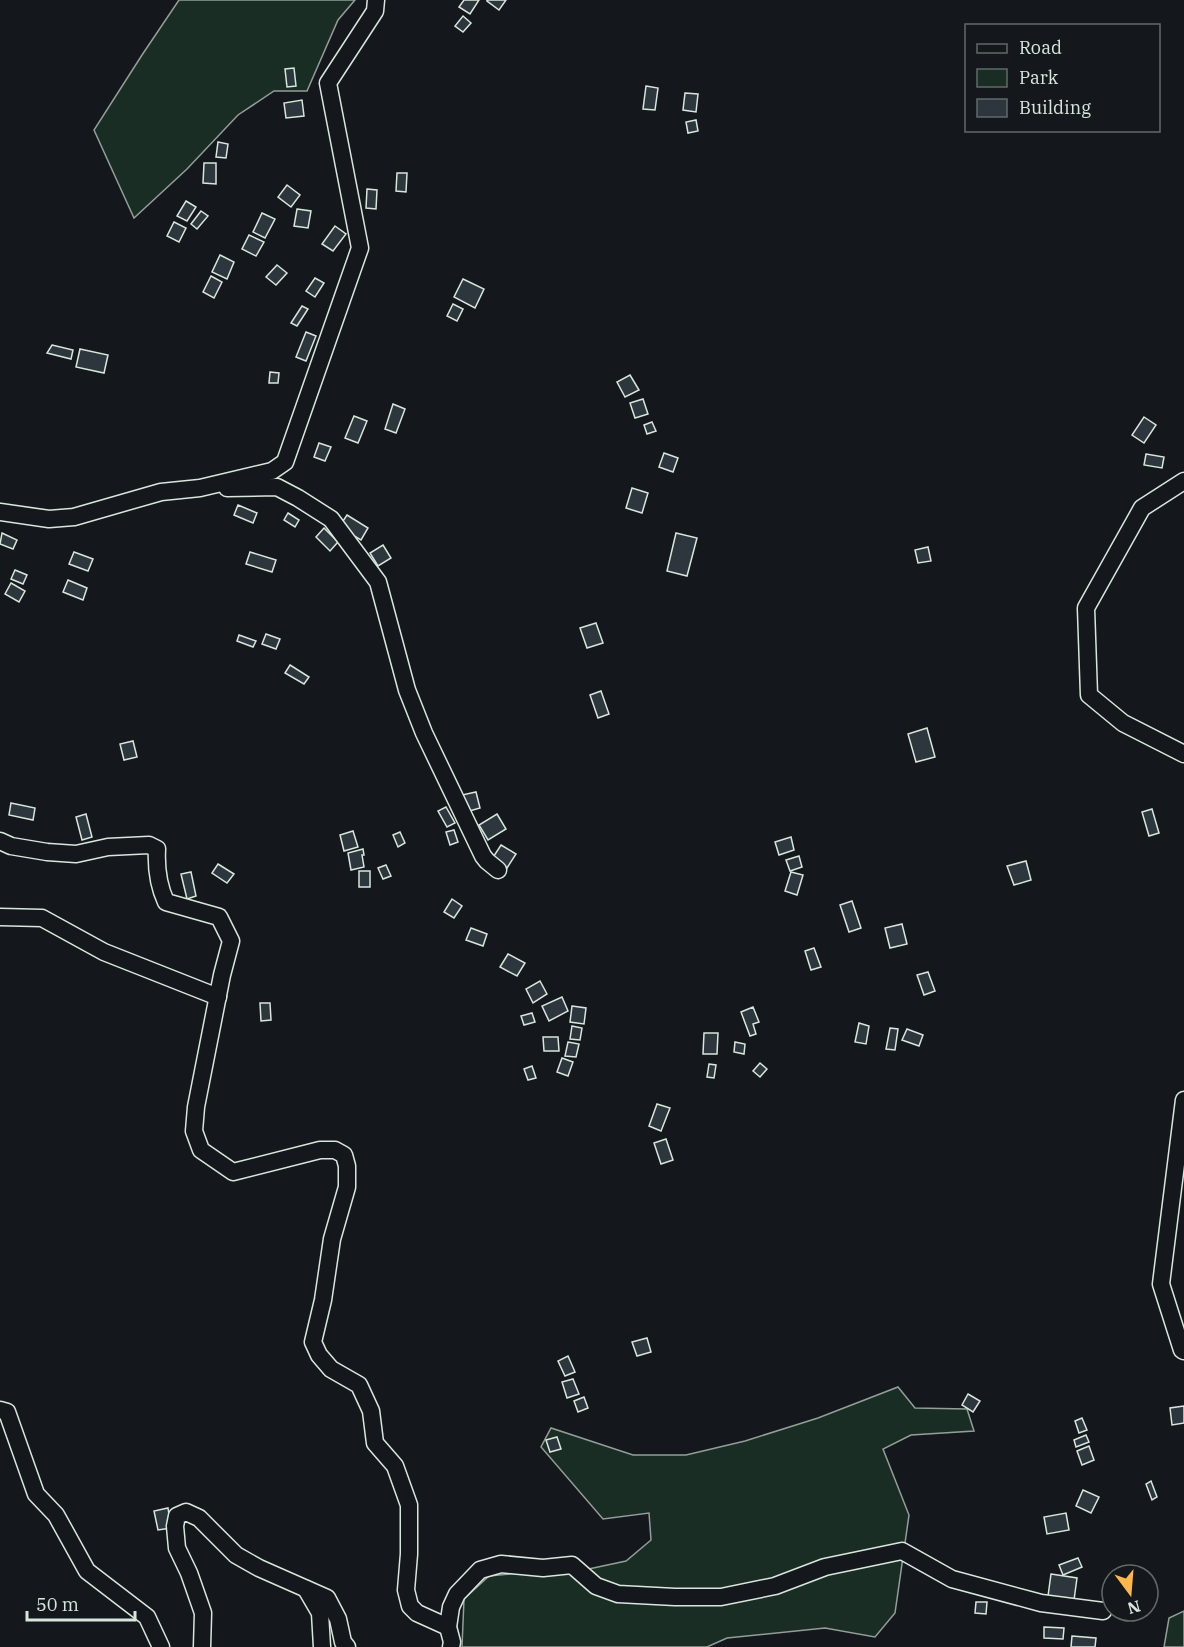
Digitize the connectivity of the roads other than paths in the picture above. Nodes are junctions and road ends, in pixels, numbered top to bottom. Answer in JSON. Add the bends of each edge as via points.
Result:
{"nodes":[{"id":1,"x":376,"y":0,"type":"edge"},
{"id":2,"x":1184,"y":481,"type":"edge"},
{"id":3,"x":200,"y":488,"type":"junction"},
{"id":4,"x":0,"y":512,"type":"edge"},
{"id":5,"x":1184,"y":754,"type":"edge"},
{"id":6,"x":0,"y":841,"type":"edge"},
{"id":7,"x":498,"y":870,"type":"dead end"},
{"id":8,"x":0,"y":917,"type":"edge"},
{"id":9,"x":218,"y":997,"type":"junction"},
{"id":10,"x":1184,"y":1100,"type":"edge"},
{"id":11,"x":1184,"y":1351,"type":"edge"},
{"id":12,"x":0,"y":1410,"type":"edge"},
{"id":13,"x":306,"y":1589,"type":"junction"},
{"id":14,"x":1100,"y":1611,"type":"edge"},
{"id":15,"x":448,"y":1627,"type":"junction"},
{"id":16,"x":161,"y":1647,"type":"edge"},
{"id":17,"x":202,"y":1647,"type":"edge"},
{"id":18,"x":322,"y":1647,"type":"edge"},
{"id":19,"x":347,"y":1647,"type":"edge"},
{"id":20,"x":451,"y":1647,"type":"edge"}],
"edges":[{"from":1,"to":3,"type":"street","via":[[375,11],[328,83],[360,248],[303,413],[285,462],[272,471]]},
{"from":2,"to":5,"type":"street","via":[[1142,508],[1086,608],[1089,695],[1124,723]]},
{"from":3,"to":4,"type":"street","via":[[161,492],[74,517],[49,519]]},
{"from":3,"to":7,"type":"street","via":[[277,486],[331,519],[378,582],[407,690],[424,733],[483,856]]},
{"from":6,"to":9,"type":"street","via":[[11,846],[76,854],[149,845],[157,849],[160,889],[166,902],[219,917],[231,941]]},
{"from":8,"to":9,"type":"street","via":[[42,918],[104,952]]},
{"from":9,"to":15,"type":"street","via":[[194,1131],[201,1150],[233,1172],[321,1150],[344,1155],[347,1187],[332,1239],[313,1342],[331,1369],[358,1385],[371,1411],[375,1443],[395,1466],[409,1505],[406,1590],[410,1606]]},
{"from":10,"to":11,"type":"street","via":[[1161,1284]]},
{"from":12,"to":16,"type":"street","via":[[7,1412],[36,1494],[56,1515],[87,1571],[147,1617]]},
{"from":13,"to":17,"type":"street","via":[[236,1555],[199,1518],[186,1512],[177,1516],[177,1548],[203,1613]]},
{"from":13,"to":18,"type":"street","via":[[320,1612]]},
{"from":13,"to":19,"type":"street","via":[[327,1598]]},
{"from":14,"to":15,"type":"street","via":[[1041,1603],[952,1579],[902,1551],[825,1567],[775,1586],[721,1598],[618,1594],[596,1586],[572,1565],[543,1568],[501,1564],[480,1570],[457,1594]]},
{"from":15,"to":20,"type":"street"}]}
